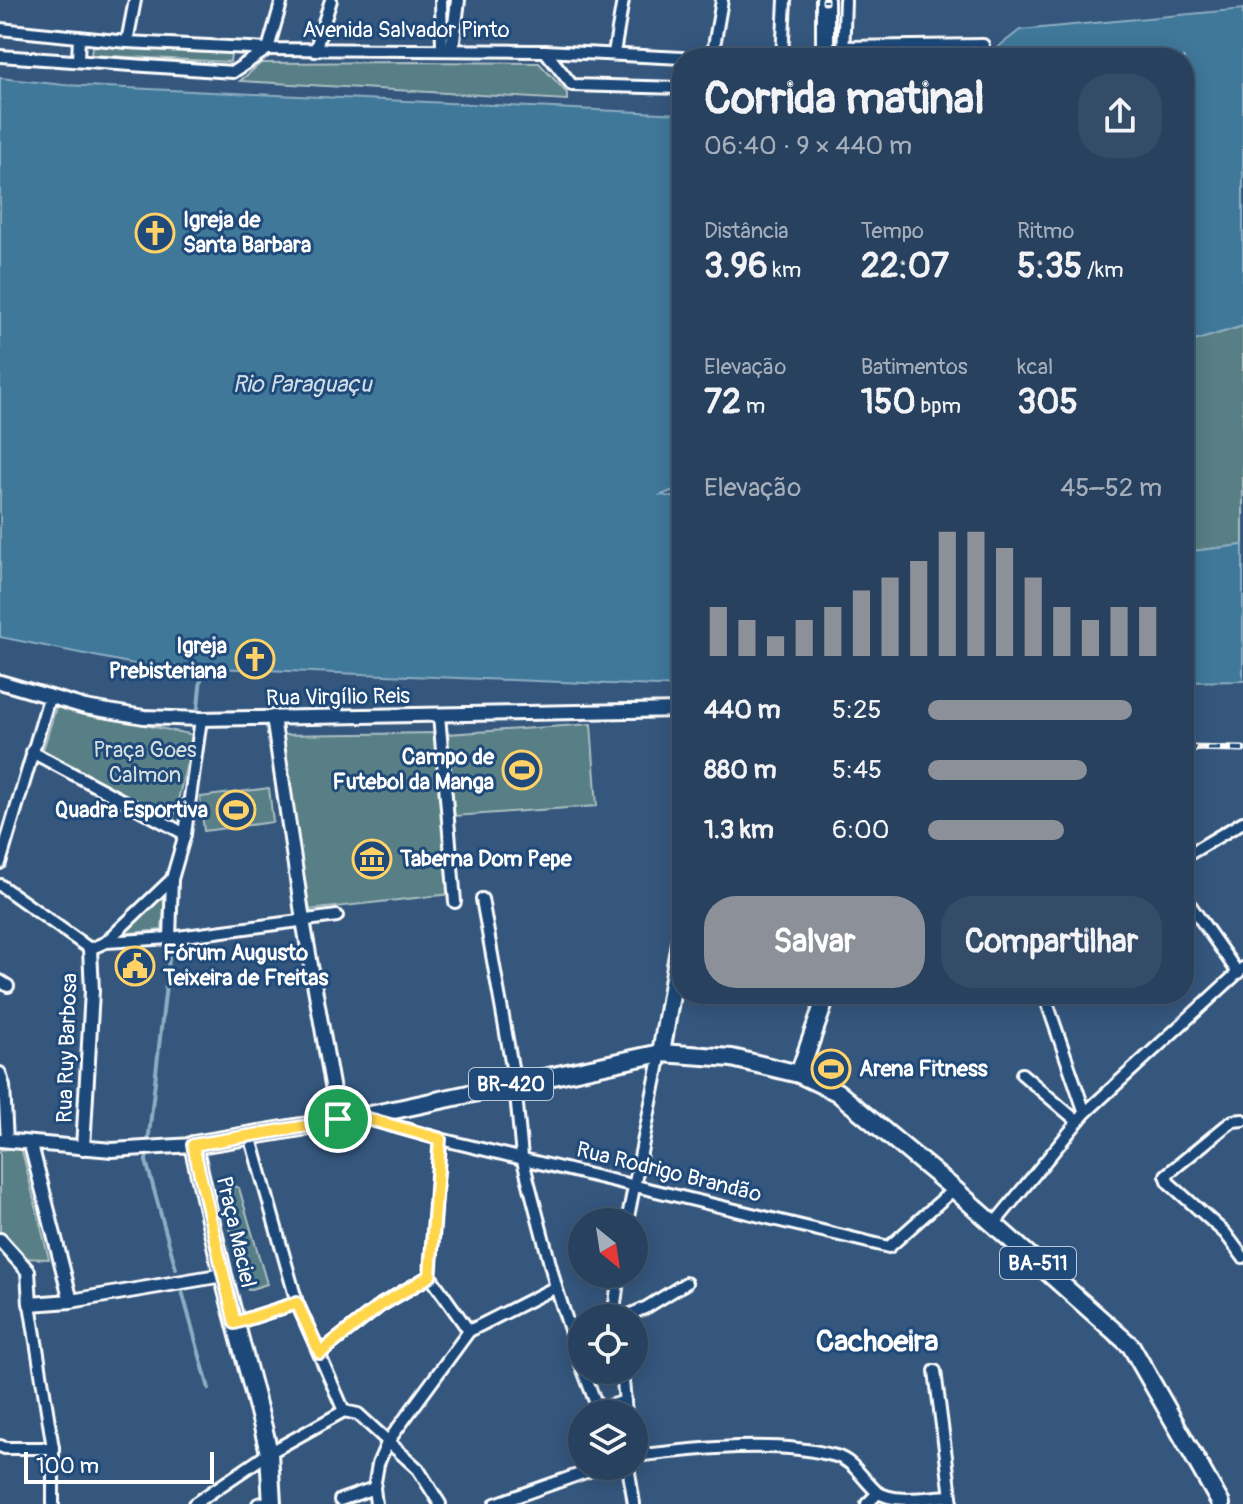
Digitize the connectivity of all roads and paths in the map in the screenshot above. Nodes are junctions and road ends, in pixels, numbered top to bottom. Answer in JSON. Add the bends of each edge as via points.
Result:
{"nodes":[{"id":1,"x":135,"y":0,"type":"edge"},
{"id":2,"x":282,"y":0,"type":"edge"},
{"id":3,"x":331,"y":0,"type":"edge"},
{"id":4,"x":441,"y":0,"type":"edge"},
{"id":5,"x":458,"y":0,"type":"edge"},
{"id":6,"x":623,"y":0,"type":"edge"},
{"id":7,"x":722,"y":0,"type":"edge"},
{"id":8,"x":785,"y":0,"type":"edge"},
{"id":9,"x":845,"y":0,"type":"edge"},
{"id":10,"x":825,"y":1,"type":"edge"},
{"id":11,"x":0,"y":29,"type":"edge"},
{"id":12,"x":79,"y":37,"type":"junction"},
{"id":13,"x":127,"y":42,"type":"junction"},
{"id":14,"x":983,"y":45,"type":"dead end"},
{"id":15,"x":714,"y":48,"type":"edge"},
{"id":16,"x":783,"y":48,"type":"edge"},
{"id":17,"x":825,"y":48,"type":"edge"},
{"id":18,"x":843,"y":48,"type":"edge"},
{"id":19,"x":923,"y":48,"type":"edge"},
{"id":20,"x":268,"y":49,"type":"junction"},
{"id":21,"x":447,"y":49,"type":"junction"},
{"id":22,"x":315,"y":51,"type":"junction"},
{"id":23,"x":545,"y":51,"type":"junction"},
{"id":24,"x":614,"y":53,"type":"junction"},
{"id":25,"x":0,"y":56,"type":"edge"},
{"id":26,"x":672,"y":57,"type":"edge"},
{"id":27,"x":78,"y":60,"type":"junction"},
{"id":28,"x":672,"y":88,"type":"edge"},
{"id":29,"x":0,"y":682,"type":"edge"},
{"id":30,"x":49,"y":698,"type":"junction"},
{"id":31,"x":672,"y":710,"type":"edge"},
{"id":32,"x":439,"y":715,"type":"junction"},
{"id":33,"x":273,"y":717,"type":"junction"},
{"id":34,"x":201,"y":719,"type":"junction"},
{"id":35,"x":32,"y":752,"type":"junction"},
{"id":36,"x":1243,"y":822,"type":"edge"},
{"id":37,"x":185,"y":834,"type":"junction"},
{"id":38,"x":1194,"y":851,"type":"edge"},
{"id":39,"x":0,"y":863,"type":"edge"},
{"id":40,"x":172,"y":879,"type":"junction"},
{"id":41,"x":0,"y":885,"type":"edge"},
{"id":42,"x":482,"y":899,"type":"dead end"},
{"id":43,"x":455,"y":902,"type":"dead end"},
{"id":44,"x":1194,"y":909,"type":"edge"},
{"id":45,"x":337,"y":916,"type":"dead end"},
{"id":46,"x":303,"y":920,"type":"junction"},
{"id":47,"x":170,"y":938,"type":"junction"},
{"id":48,"x":106,"y":942,"type":"junction"},
{"id":49,"x":90,"y":949,"type":"junction"},
{"id":50,"x":1241,"y":971,"type":"edge"},
{"id":51,"x":672,"y":989,"type":"edge"},
{"id":52,"x":824,"y":1004,"type":"edge"},
{"id":53,"x":1047,"y":1004,"type":"edge"},
{"id":54,"x":661,"y":1053,"type":"junction"},
{"id":55,"x":0,"y":1073,"type":"edge"},
{"id":56,"x":799,"y":1074,"type":"junction"},
{"id":57,"x":1022,"y":1074,"type":"dead end"},
{"id":58,"x":515,"y":1084,"type":"junction"},
{"id":59,"x":361,"y":1117,"type":"junction"},
{"id":60,"x":1081,"y":1117,"type":"junction"},
{"id":61,"x":338,"y":1119,"type":"junction"},
{"id":62,"x":1243,"y":1120,"type":"edge"},
{"id":63,"x":250,"y":1135,"type":"junction"},
{"id":64,"x":440,"y":1139,"type":"junction"},
{"id":65,"x":4,"y":1140,"type":"edge"},
{"id":66,"x":31,"y":1145,"type":"junction"},
{"id":67,"x":193,"y":1145,"type":"junction"},
{"id":68,"x":83,"y":1148,"type":"junction"},
{"id":69,"x":522,"y":1157,"type":"junction"},
{"id":70,"x":633,"y":1184,"type":"junction"},
{"id":71,"x":954,"y":1189,"type":"junction"},
{"id":72,"x":629,"y":1208,"type":"edge"},
{"id":73,"x":994,"y":1224,"type":"junction"},
{"id":74,"x":0,"y":1240,"type":"edge"},
{"id":75,"x":1243,"y":1257,"type":"edge"},
{"id":76,"x":223,"y":1275,"type":"junction"},
{"id":77,"x":430,"y":1276,"type":"junction"},
{"id":78,"x":686,"y":1283,"type":"dead end"},
{"id":79,"x":556,"y":1287,"type":"junction"},
{"id":80,"x":71,"y":1301,"type":"junction"},
{"id":81,"x":297,"y":1303,"type":"junction"},
{"id":82,"x":30,"y":1304,"type":"junction"},
{"id":83,"x":648,"y":1306,"type":"edge"},
{"id":84,"x":235,"y":1323,"type":"junction"},
{"id":85,"x":568,"y":1330,"type":"edge"},
{"id":86,"x":469,"y":1331,"type":"junction"},
{"id":87,"x":320,"y":1353,"type":"junction"},
{"id":88,"x":935,"y":1371,"type":"dead end"},
{"id":89,"x":344,"y":1411,"type":"junction"},
{"id":90,"x":387,"y":1443,"type":"junction"},
{"id":91,"x":0,"y":1446,"type":"edge"},
{"id":92,"x":53,"y":1448,"type":"junction"},
{"id":93,"x":269,"y":1453,"type":"junction"},
{"id":94,"x":648,"y":1454,"type":"edge"},
{"id":95,"x":568,"y":1478,"type":"edge"},
{"id":96,"x":630,"y":1480,"type":"edge"},
{"id":97,"x":374,"y":1488,"type":"junction"},
{"id":98,"x":878,"y":1493,"type":"junction"},
{"id":99,"x":340,"y":1500,"type":"dead end"},
{"id":100,"x":950,"y":1500,"type":"edge"},
{"id":101,"x":267,"y":1503,"type":"edge"},
{"id":102,"x":53,"y":1504,"type":"edge"},
{"id":103,"x":194,"y":1504,"type":"edge"},
{"id":104,"x":376,"y":1504,"type":"edge"},
{"id":105,"x":440,"y":1504,"type":"edge"},
{"id":106,"x":495,"y":1504,"type":"edge"},
{"id":107,"x":634,"y":1504,"type":"edge"},
{"id":108,"x":867,"y":1504,"type":"edge"},
{"id":109,"x":1221,"y":1504,"type":"edge"}],
"edges":[{"from":1,"to":13,"type":"street"},
{"from":2,"to":20,"type":"street"},
{"from":3,"to":22,"type":"street"},
{"from":4,"to":21,"type":"street"},
{"from":5,"to":21,"type":"street"},
{"from":6,"to":24,"type":"street"},
{"from":7,"to":15,"type":"street"},
{"from":8,"to":16,"type":"street"},
{"from":9,"to":18,"type":"street"},
{"from":10,"to":17,"type":"main road"},
{"from":11,"to":12,"type":"street","name":"Avenida Salvador Pinto"},
{"from":12,"to":13,"type":"street","name":"Avenida Salvador Pinto"},
{"from":12,"to":27,"type":"street"},
{"from":13,"to":20,"type":"street","name":"Avenida Salvador Pinto"},
{"from":14,"to":19,"type":"street"},
{"from":20,"to":22,"type":"street","name":"Avenida Salvador Pinto"},
{"from":20,"to":27,"type":"street","via":[[233,72]]},
{"from":21,"to":22,"type":"street","name":"Avenida Salvador Pinto"},
{"from":21,"to":23,"type":"street","name":"Avenida Salvador Pinto"},
{"from":23,"to":24,"type":"street","name":"Avenida Salvador Pinto"},
{"from":23,"to":28,"type":"street","via":[[572,85]]},
{"from":24,"to":26,"type":"street","name":"Avenida Salvador Pinto"},
{"from":25,"to":27,"type":"street"},
{"from":29,"to":30,"type":"street","name":"Rua Virgílio Reis"},
{"from":30,"to":34,"type":"street","name":"Rua Virgílio Reis","via":[[144,717]]},
{"from":30,"to":35,"type":"street"},
{"from":31,"to":32,"type":"street","name":"Rua Virgílio Reis"},
{"from":32,"to":33,"type":"street","name":"Rua Virgílio Reis"},
{"from":32,"to":43,"type":"street"},
{"from":33,"to":34,"type":"street","name":"Rua Virgílio Reis"},
{"from":33,"to":46,"type":"street"},
{"from":34,"to":37,"type":"street"},
{"from":35,"to":37,"type":"street"},
{"from":35,"to":39,"type":"street"},
{"from":36,"to":38,"type":"street"},
{"from":37,"to":40,"type":"street"},
{"from":40,"to":47,"type":"street"},
{"from":40,"to":48,"type":"street"},
{"from":41,"to":49,"type":"street"},
{"from":42,"to":58,"type":"street"},
{"from":44,"to":50,"type":"street"},
{"from":45,"to":46,"type":"street"},
{"from":46,"to":47,"type":"street"},
{"from":46,"to":61,"type":"street"},
{"from":47,"to":48,"type":"street"},
{"from":48,"to":49,"type":"street"},
{"from":49,"to":68,"type":"street","name":"Rua Ruy Barbosa"},
{"from":50,"to":60,"type":"street"},
{"from":51,"to":54,"type":"main road"},
{"from":52,"to":56,"type":"main road"},
{"from":53,"to":60,"type":"street"},
{"from":54,"to":56,"type":"main road","number":"BR-420","via":[[732,1058]]},
{"from":54,"to":58,"type":"main road","number":"BR-420"},
{"from":54,"to":70,"type":"street"},
{"from":55,"to":65,"type":"street"},
{"from":56,"to":71,"type":"main road","number":"BA-511","via":[[837,1092]]},
{"from":57,"to":60,"type":"street"},
{"from":58,"to":59,"type":"main road","number":"BR-420"},
{"from":58,"to":69,"type":"street"},
{"from":59,"to":61,"type":"main road","number":"BR-420"},
{"from":59,"to":64,"type":"street","name":"Rua Rodrigo Brandão"},
{"from":60,"to":73,"type":"street"},
{"from":61,"to":63,"type":"main road","number":"BR-420"},
{"from":62,"to":75,"type":"street","via":[[1233,1121],[1166,1175]]},
{"from":63,"to":67,"type":"main road","number":"BR-420"},
{"from":63,"to":81,"type":"street","name":"Praça Maciel"},
{"from":64,"to":69,"type":"street","name":"Rua Rodrigo Brandão"},
{"from":64,"to":77,"type":"street"},
{"from":65,"to":66,"type":"street"},
{"from":66,"to":68,"type":"street"},
{"from":66,"to":80,"type":"street"},
{"from":67,"to":68,"type":"street"},
{"from":67,"to":76,"type":"main road","name":"Praça Maciel"},
{"from":69,"to":70,"type":"street","name":"Rua Rodrigo Brandão"},
{"from":69,"to":79,"type":"street"},
{"from":70,"to":71,"type":"street","name":"Rua Rodrigo Brandão","via":[[889,1247]]},
{"from":70,"to":72,"type":"street"},
{"from":71,"to":73,"type":"main road","number":"BA-511"},
{"from":73,"to":109,"type":"main road","number":"BA-511","via":[[1131,1346]]},
{"from":74,"to":82,"type":"street","via":[[28,1271]]},
{"from":76,"to":80,"type":"street"},
{"from":76,"to":84,"type":"main road","name":"Praça Maciel"},
{"from":77,"to":86,"type":"street"},
{"from":77,"to":87,"type":"street","via":[[381,1305]]},
{"from":78,"to":83,"type":"street"},
{"from":79,"to":85,"type":"street"},
{"from":79,"to":86,"type":"street"},
{"from":80,"to":82,"type":"street"},
{"from":81,"to":84,"type":"street","name":"Praça Maciel"},
{"from":81,"to":87,"type":"street","name":"Praça Maciel"},
{"from":82,"to":92,"type":"street"},
{"from":84,"to":93,"type":"main road","name":"Praça Maciel"},
{"from":86,"to":90,"type":"street"},
{"from":87,"to":89,"type":"street","name":"Praça Maciel"},
{"from":88,"to":100,"type":"street"},
{"from":89,"to":90,"type":"street","via":[[358,1414]]},
{"from":89,"to":93,"type":"street"},
{"from":90,"to":97,"type":"street"},
{"from":90,"to":105,"type":"street","via":[[418,1469]]},
{"from":91,"to":92,"type":"street"},
{"from":92,"to":102,"type":"street"},
{"from":93,"to":101,"type":"main road","name":"Praça Maciel"},
{"from":93,"to":103,"type":"street"},
{"from":94,"to":98,"type":"street","via":[[782,1448],[837,1456]]},
{"from":95,"to":106,"type":"street"},
{"from":96,"to":107,"type":"street"},
{"from":97,"to":99,"type":"street"},
{"from":97,"to":104,"type":"street"},
{"from":98,"to":100,"type":"street","via":[[898,1499]]},
{"from":98,"to":108,"type":"street"}]}
